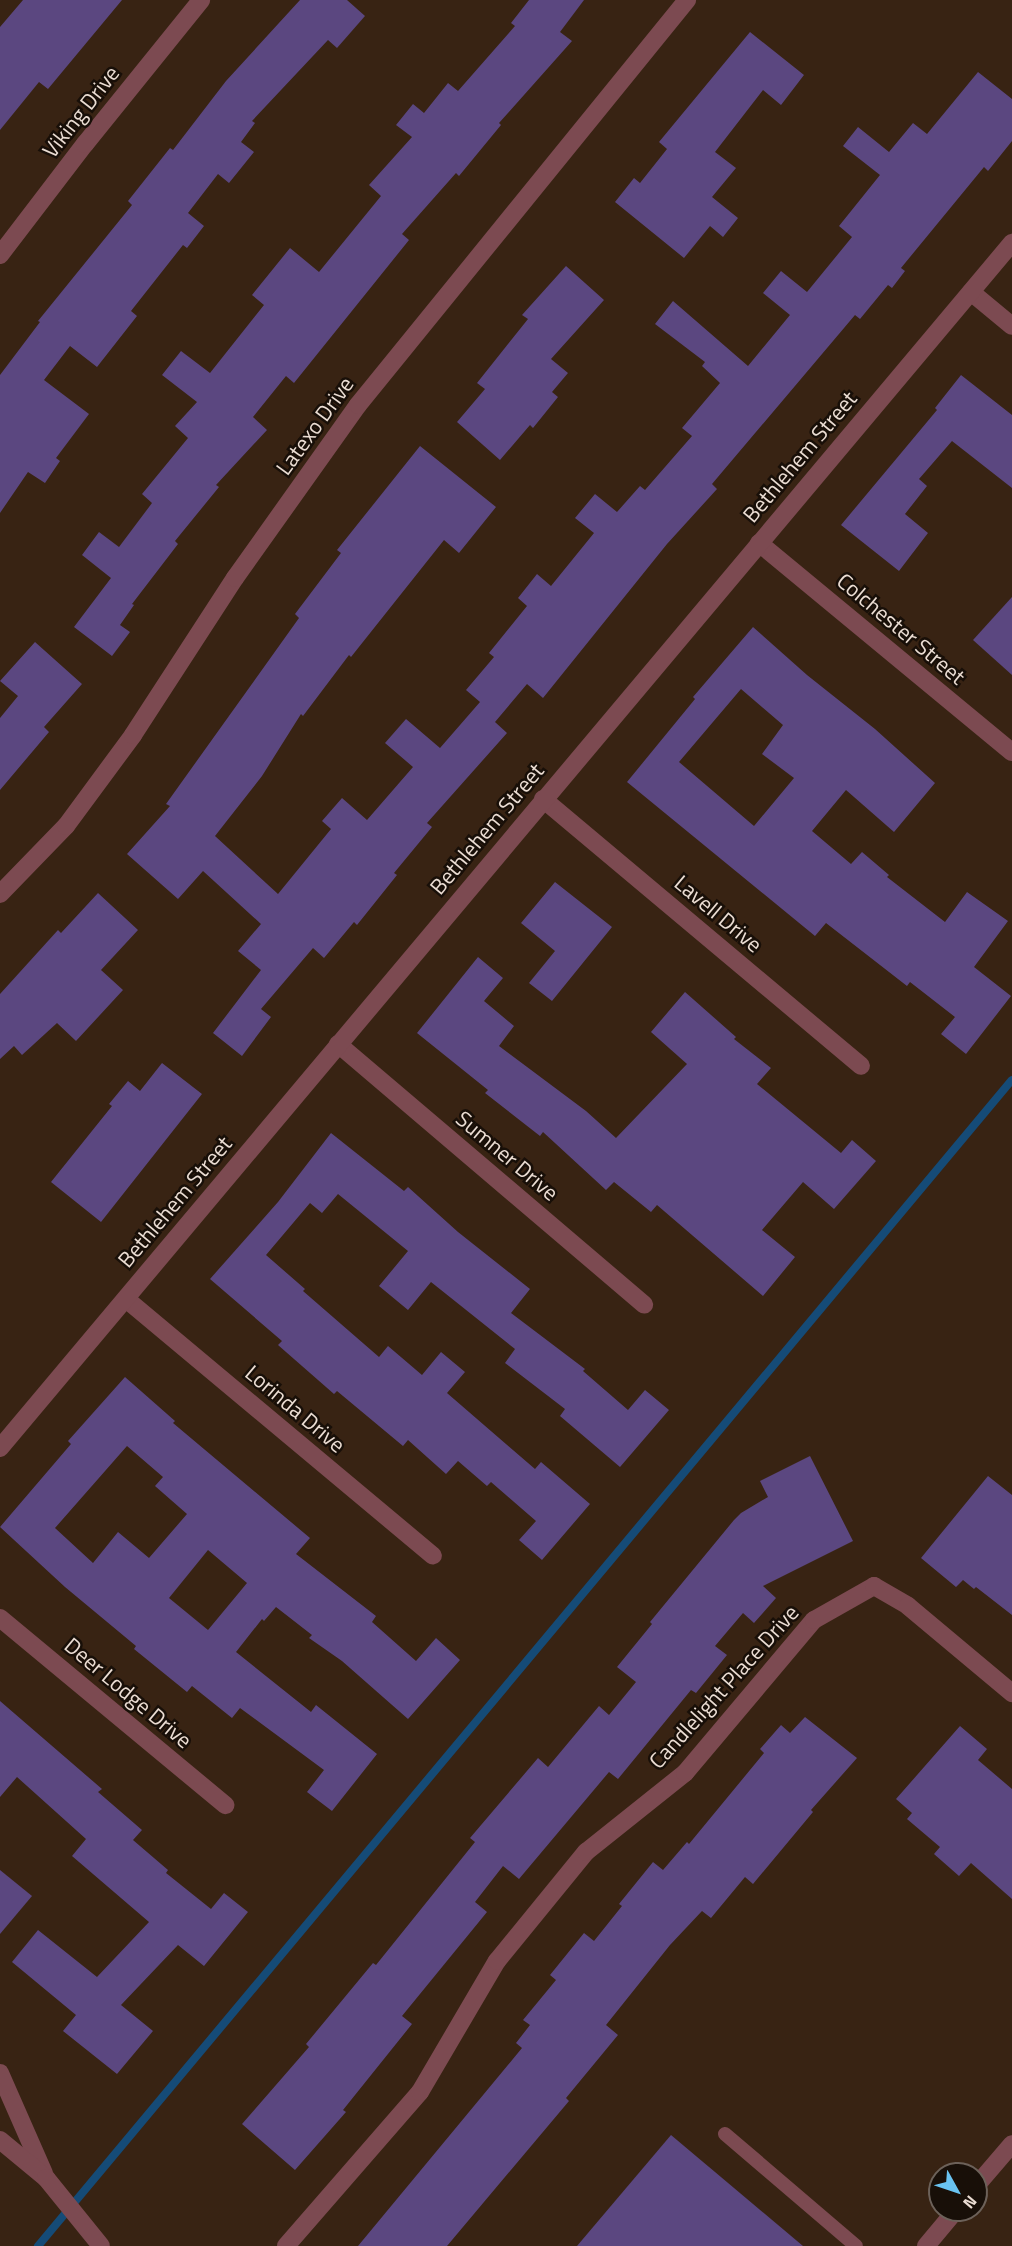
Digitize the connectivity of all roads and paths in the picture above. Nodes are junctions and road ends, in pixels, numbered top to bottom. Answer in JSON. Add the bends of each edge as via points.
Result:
{"nodes":[{"id":1,"x":201,"y":0,"type":"edge"},
{"id":2,"x":687,"y":0,"type":"edge"},
{"id":3,"x":1012,"y":243,"type":"edge"},
{"id":4,"x":0,"y":255,"type":"edge"},
{"id":5,"x":971,"y":292,"type":"junction"},
{"id":6,"x":1012,"y":326,"type":"edge"},
{"id":7,"x":759,"y":543,"type":"junction"},
{"id":8,"x":1012,"y":752,"type":"edge"},
{"id":9,"x":543,"y":799,"type":"junction"},
{"id":10,"x":0,"y":894,"type":"edge"},
{"id":11,"x":338,"y":1044,"type":"junction"},
{"id":12,"x":861,"y":1065,"type":"dead end"},
{"id":13,"x":126,"y":1299,"type":"junction"},
{"id":14,"x":644,"y":1304,"type":"dead end"},
{"id":15,"x":0,"y":1448,"type":"edge"},
{"id":16,"x":433,"y":1556,"type":"dead end"},
{"id":17,"x":0,"y":1618,"type":"edge"},
{"id":18,"x":1012,"y":1693,"type":"edge"},
{"id":19,"x":225,"y":1804,"type":"dead end"},
{"id":20,"x":0,"y":2073,"type":"edge"},
{"id":21,"x":725,"y":2134,"type":"dead end"},
{"id":22,"x":0,"y":2140,"type":"edge"},
{"id":23,"x":1012,"y":2144,"type":"edge"},
{"id":24,"x":988,"y":2172,"type":"edge"},
{"id":25,"x":46,"y":2178,"type":"junction"},
{"id":26,"x":946,"y":2222,"type":"edge"},
{"id":27,"x":101,"y":2246,"type":"edge"},
{"id":28,"x":286,"y":2246,"type":"edge"},
{"id":29,"x":856,"y":2246,"type":"edge"},
{"id":30,"x":926,"y":2246,"type":"edge"}],
"edges":[{"from":1,"to":4,"type":"street","name":"Viking Drive"},
{"from":2,"to":10,"type":"street","name":"Latexo Drive","via":[[358,405],[66,826]]},
{"from":3,"to":5,"type":"street","name":"Bethlehem Street"},
{"from":5,"to":6,"type":"street"},
{"from":5,"to":7,"type":"street","name":"Bethlehem Street"},
{"from":7,"to":8,"type":"street","name":"Colchester Street"},
{"from":7,"to":9,"type":"street","name":"Bethlehem Street"},
{"from":9,"to":11,"type":"street","name":"Bethlehem Street"},
{"from":9,"to":12,"type":"street","name":"Lavell Drive"},
{"from":11,"to":13,"type":"street","name":"Bethlehem Street"},
{"from":11,"to":14,"type":"street","name":"Sumner Drive"},
{"from":13,"to":15,"type":"street","name":"Bethlehem Street"},
{"from":13,"to":16,"type":"street","name":"Lorinda Drive"},
{"from":17,"to":19,"type":"street","name":"Deer Lodge Drive"},
{"from":18,"to":28,"type":"street","name":"Candlelight Place Drive","via":[[908,1606],[874,1586],[814,1620],[685,1773],[586,1852],[497,1961],[420,2092]]},
{"from":20,"to":25,"type":"street"},
{"from":21,"to":29,"type":"lane"},
{"from":22,"to":25,"type":"street"},
{"from":23,"to":24,"type":"street"},
{"from":25,"to":27,"type":"street"},
{"from":26,"to":30,"type":"street"}]}
